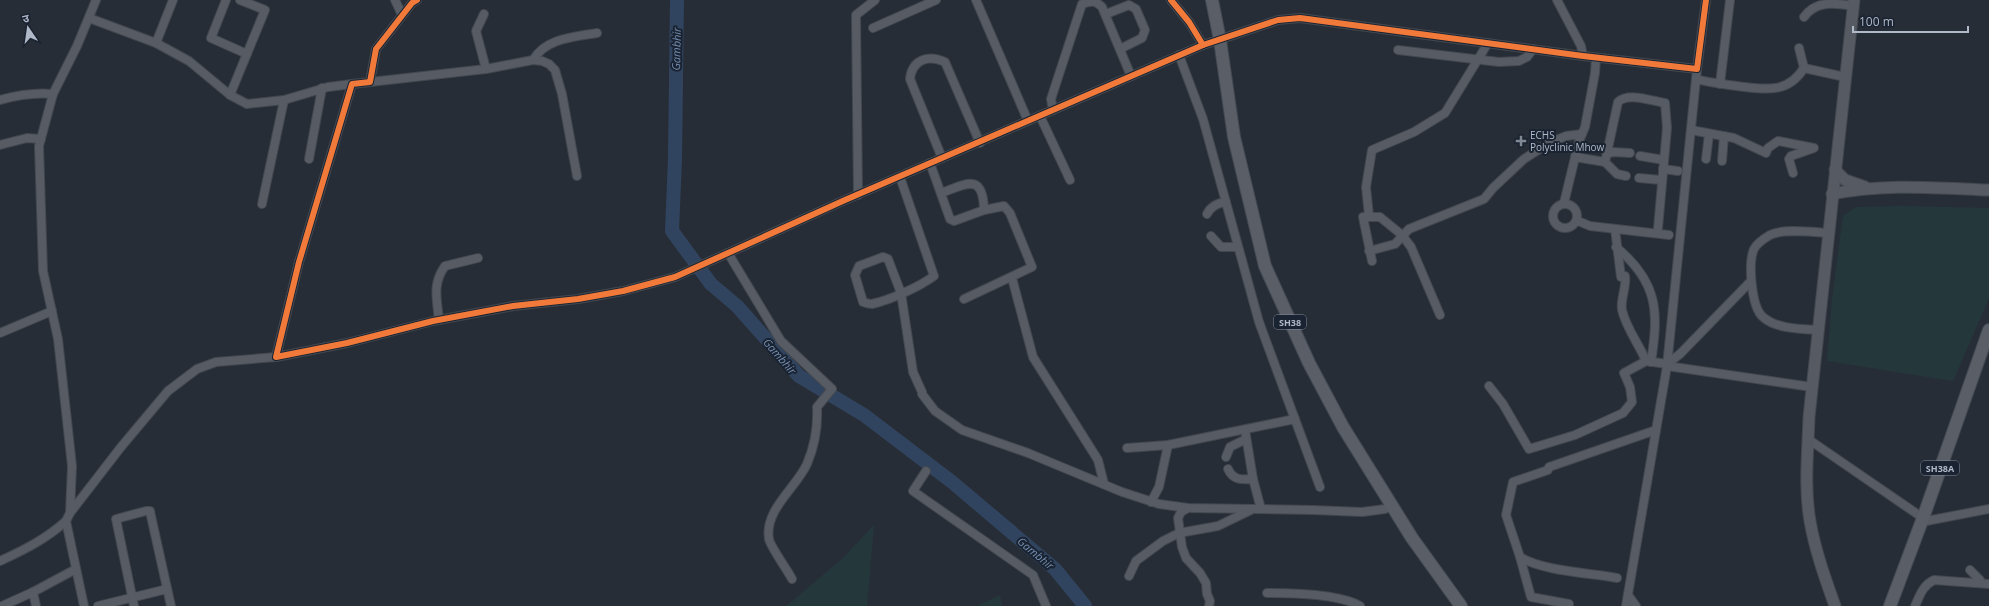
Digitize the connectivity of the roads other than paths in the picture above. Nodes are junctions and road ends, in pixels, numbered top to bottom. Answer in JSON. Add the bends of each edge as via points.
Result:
{"nodes":[{"id":1,"x":96,"y":0,"type":"edge"},
{"id":2,"x":173,"y":0,"type":"edge"},
{"id":3,"x":226,"y":0,"type":"edge"},
{"id":4,"x":240,"y":0,"type":"edge"},
{"id":5,"x":395,"y":0,"type":"edge"},
{"id":6,"x":417,"y":0,"type":"edge"},
{"id":7,"x":875,"y":0,"type":"edge"},
{"id":8,"x":936,"y":0,"type":"edge"},
{"id":9,"x":976,"y":0,"type":"edge"},
{"id":10,"x":1171,"y":0,"type":"edge"},
{"id":11,"x":1212,"y":0,"type":"edge"},
{"id":12,"x":1557,"y":0,"type":"edge"},
{"id":13,"x":1706,"y":0,"type":"edge"},
{"id":14,"x":1730,"y":0,"type":"edge"},
{"id":15,"x":1083,"y":2,"type":"edge"},
{"id":16,"x":1853,"y":3,"type":"edge"},
{"id":17,"x":484,"y":14,"type":"dead end"},
{"id":18,"x":1106,"y":14,"type":"junction"},
{"id":19,"x":402,"y":15,"type":"junction"},
{"id":20,"x":1804,"y":17,"type":"dead end"},
{"id":21,"x":89,"y":18,"type":"junction"},
{"id":22,"x":873,"y":28,"type":"dead end"},
{"id":23,"x":597,"y":33,"type":"dead end"},
{"id":24,"x":1220,"y":40,"type":"junction"},
{"id":25,"x":156,"y":43,"type":"junction"},
{"id":26,"x":1488,"y":43,"type":"junction"},
{"id":27,"x":1203,"y":45,"type":"junction"},
{"id":28,"x":1799,"y":48,"type":"dead end"},
{"id":29,"x":1120,"y":49,"type":"junction"},
{"id":30,"x":1533,"y":49,"type":"junction"},
{"id":31,"x":1398,"y":50,"type":"dead end"},
{"id":32,"x":247,"y":54,"type":"junction"},
{"id":33,"x":1178,"y":55,"type":"junction"},
{"id":34,"x":1583,"y":56,"type":"junction"},
{"id":35,"x":1596,"y":58,"type":"junction"},
{"id":36,"x":534,"y":60,"type":"junction"},
{"id":37,"x":1478,"y":60,"type":"junction"},
{"id":38,"x":1804,"y":68,"type":"junction"},
{"id":39,"x":486,"y":69,"type":"junction"},
{"id":40,"x":1697,"y":69,"type":"junction"},
{"id":41,"x":1131,"y":76,"type":"junction"},
{"id":42,"x":1845,"y":77,"type":"junction"},
{"id":43,"x":1696,"y":79,"type":"junction"},
{"id":44,"x":370,"y":82,"type":"junction"},
{"id":45,"x":352,"y":84,"type":"junction"},
{"id":46,"x":1720,"y":84,"type":"junction"},
{"id":47,"x":322,"y":88,"type":"junction"},
{"id":48,"x":53,"y":94,"type":"junction"},
{"id":49,"x":230,"y":95,"type":"junction"},
{"id":50,"x":0,"y":100,"type":"edge"},
{"id":51,"x":284,"y":100,"type":"junction"},
{"id":52,"x":1053,"y":110,"type":"junction"},
{"id":53,"x":1040,"y":116,"type":"junction"},
{"id":54,"x":1028,"y":121,"type":"junction"},
{"id":55,"x":1691,"y":130,"type":"junction"},
{"id":56,"x":1582,"y":134,"type":"junction"},
{"id":57,"x":1709,"y":134,"type":"junction"},
{"id":58,"x":1724,"y":136,"type":"junction"},
{"id":59,"x":41,"y":140,"type":"junction"},
{"id":60,"x":980,"y":143,"type":"junction"},
{"id":61,"x":0,"y":145,"type":"edge"},
{"id":62,"x":1630,"y":153,"type":"dead end"},
{"id":63,"x":1575,"y":156,"type":"junction"},
{"id":64,"x":1640,"y":156,"type":"dead end"},
{"id":65,"x":942,"y":158,"type":"junction"},
{"id":66,"x":1606,"y":158,"type":"junction"},
{"id":67,"x":309,"y":159,"type":"dead end"},
{"id":68,"x":1706,"y":159,"type":"dead end"},
{"id":69,"x":1664,"y":160,"type":"junction"},
{"id":70,"x":1722,"y":161,"type":"dead end"},
{"id":71,"x":930,"y":164,"type":"junction"},
{"id":72,"x":1663,"y":169,"type":"junction"},
{"id":73,"x":1835,"y":170,"type":"junction"},
{"id":74,"x":1678,"y":171,"type":"dead end"},
{"id":75,"x":1793,"y":173,"type":"dead end"},
{"id":76,"x":578,"y":176,"type":"dead end"},
{"id":77,"x":1626,"y":176,"type":"dead end"},
{"id":78,"x":900,"y":177,"type":"junction"},
{"id":79,"x":1639,"y":178,"type":"dead end"},
{"id":80,"x":1070,"y":180,"type":"dead end"},
{"id":81,"x":1661,"y":180,"type":"junction"},
{"id":82,"x":1868,"y":188,"type":"junction"},
{"id":83,"x":1989,"y":190,"type":"edge"},
{"id":84,"x":940,"y":193,"type":"junction"},
{"id":85,"x":1832,"y":194,"type":"junction"},
{"id":86,"x":858,"y":195,"type":"junction"},
{"id":87,"x":1226,"y":202,"type":"junction"},
{"id":88,"x":1564,"y":203,"type":"junction"},
{"id":89,"x":262,"y":204,"type":"dead end"},
{"id":90,"x":984,"y":210,"type":"junction"},
{"id":91,"x":1207,"y":214,"type":"dead end"},
{"id":92,"x":1369,"y":216,"type":"junction"},
{"id":93,"x":1578,"y":221,"type":"junction"},
{"id":94,"x":1658,"y":228,"type":"dead end"},
{"id":95,"x":1615,"y":229,"type":"junction"},
{"id":96,"x":1828,"y":233,"type":"junction"},
{"id":97,"x":1402,"y":235,"type":"junction"},
{"id":98,"x":1669,"y":235,"type":"dead end"},
{"id":99,"x":1211,"y":236,"type":"dead end"},
{"id":100,"x":1238,"y":247,"type":"junction"},
{"id":101,"x":1616,"y":247,"type":"junction"},
{"id":102,"x":1369,"y":251,"type":"junction"},
{"id":103,"x":728,"y":253,"type":"junction"},
{"id":104,"x":478,"y":258,"type":"dead end"},
{"id":105,"x":1372,"y":261,"type":"dead end"},
{"id":106,"x":1012,"y":278,"type":"junction"},
{"id":107,"x":1751,"y":281,"type":"junction"},
{"id":108,"x":901,"y":293,"type":"junction"},
{"id":109,"x":964,"y":298,"type":"dead end"},
{"id":110,"x":52,"y":311,"type":"junction"},
{"id":111,"x":1440,"y":315,"type":"dead end"},
{"id":112,"x":439,"y":320,"type":"junction"},
{"id":113,"x":1819,"y":330,"type":"junction"},
{"id":114,"x":1989,"y":330,"type":"edge"},
{"id":115,"x":0,"y":333,"type":"edge"},
{"id":116,"x":276,"y":357,"type":"junction"},
{"id":117,"x":1649,"y":362,"type":"junction"},
{"id":118,"x":1667,"y":365,"type":"junction"},
{"id":119,"x":1489,"y":386,"type":"dead end"},
{"id":120,"x":1812,"y":387,"type":"junction"},
{"id":121,"x":1295,"y":419,"type":"junction"},
{"id":122,"x":1244,"y":430,"type":"junction"},
{"id":123,"x":1656,"y":430,"type":"junction"},
{"id":124,"x":1808,"y":439,"type":"junction"},
{"id":125,"x":1246,"y":440,"type":"junction"},
{"id":126,"x":1168,"y":445,"type":"junction"},
{"id":127,"x":1126,"y":448,"type":"dead end"},
{"id":128,"x":1226,"y":457,"type":"dead end"},
{"id":129,"x":1228,"y":469,"type":"dead end"},
{"id":130,"x":926,"y":471,"type":"dead end"},
{"id":131,"x":1253,"y":478,"type":"junction"},
{"id":132,"x":1104,"y":484,"type":"junction"},
{"id":133,"x":1320,"y":487,"type":"dead end"},
{"id":134,"x":1151,"y":502,"type":"junction"},
{"id":135,"x":1392,"y":505,"type":"junction"},
{"id":136,"x":1188,"y":508,"type":"junction"},
{"id":137,"x":1257,"y":509,"type":"junction"},
{"id":138,"x":1989,"y":509,"type":"edge"},
{"id":139,"x":68,"y":517,"type":"junction"},
{"id":140,"x":1922,"y":520,"type":"junction"},
{"id":141,"x":1180,"y":534,"type":"junction"},
{"id":142,"x":1520,"y":557,"type":"junction"},
{"id":143,"x":0,"y":561,"type":"edge"},
{"id":144,"x":76,"y":570,"type":"junction"},
{"id":145,"x":1970,"y":570,"type":"dead end"},
{"id":146,"x":1129,"y":576,"type":"dead end"},
{"id":147,"x":1617,"y":578,"type":"dead end"},
{"id":148,"x":792,"y":579,"type":"dead end"},
{"id":149,"x":1985,"y":584,"type":"edge"},
{"id":150,"x":167,"y":589,"type":"junction"},
{"id":151,"x":32,"y":592,"type":"junction"},
{"id":152,"x":1268,"y":593,"type":"dead end"},
{"id":153,"x":1628,"y":595,"type":"junction"},
{"id":154,"x":134,"y":602,"type":"edge"},
{"id":155,"x":2,"y":606,"type":"edge"},
{"id":156,"x":36,"y":606,"type":"edge"},
{"id":157,"x":84,"y":606,"type":"edge"},
{"id":158,"x":98,"y":606,"type":"edge"},
{"id":159,"x":171,"y":606,"type":"edge"},
{"id":160,"x":1046,"y":606,"type":"edge"},
{"id":161,"x":1209,"y":606,"type":"edge"},
{"id":162,"x":1360,"y":606,"type":"edge"},
{"id":163,"x":1461,"y":606,"type":"edge"},
{"id":164,"x":1568,"y":606,"type":"edge"},
{"id":165,"x":1626,"y":606,"type":"edge"},
{"id":166,"x":1636,"y":606,"type":"edge"},
{"id":167,"x":1835,"y":606,"type":"edge"},
{"id":168,"x":1890,"y":606,"type":"edge"},
{"id":169,"x":1915,"y":606,"type":"edge"}],
"edges":[{"from":1,"to":21,"type":"street"},
{"from":2,"to":25,"type":"street"},
{"from":3,"to":32,"type":"street","via":[[211,38]]},
{"from":4,"to":32,"type":"street","via":[[265,10]]},
{"from":5,"to":19,"type":"street"},
{"from":6,"to":19,"type":"street"},
{"from":7,"to":86,"type":"street","via":[[856,15]]},
{"from":8,"to":22,"type":"street"},
{"from":9,"to":54,"type":"street"},
{"from":10,"to":27,"type":"street"},
{"from":11,"to":24,"type":"main road","number":"SH38"},
{"from":12,"to":34,"type":"street","via":[[1581,46]]},
{"from":13,"to":40,"type":"street"},
{"from":14,"to":46,"type":"street"},
{"from":15,"to":18,"type":"street","via":[[1096,2]]},
{"from":15,"to":52,"type":"street","via":[[1051,98]]},
{"from":16,"to":20,"type":"street","via":[[1824,3],[1815,6]]},
{"from":16,"to":42,"type":"street"},
{"from":17,"to":39,"type":"street","via":[[476,31]]},
{"from":18,"to":29,"type":"street"},
{"from":18,"to":29,"type":"street","via":[[1129,5],[1136,9],[1145,30],[1142,38]]},
{"from":19,"to":44,"type":"street","via":[[376,49]]},
{"from":21,"to":25,"type":"street"},
{"from":21,"to":48,"type":"street"},
{"from":23,"to":36,"type":"street","via":[[557,40],[538,53]]},
{"from":24,"to":26,"type":"street","via":[[1278,20],[1300,18]]},
{"from":24,"to":27,"type":"street"},
{"from":24,"to":135,"type":"main road","number":"SH38","via":[[1234,137],[1265,266],[1309,363],[1343,427]]},
{"from":25,"to":49,"type":"street","via":[[189,61]]},
{"from":26,"to":30,"type":"street"},
{"from":26,"to":37,"type":"street"},
{"from":27,"to":33,"type":"street"},
{"from":28,"to":38,"type":"street"},
{"from":29,"to":41,"type":"street"},
{"from":30,"to":34,"type":"street"},
{"from":30,"to":37,"type":"street","via":[[1527,57],[1519,61]]},
{"from":31,"to":37,"type":"street"},
{"from":32,"to":49,"type":"street"},
{"from":33,"to":41,"type":"street"},
{"from":33,"to":87,"type":"street","via":[[1203,119]]},
{"from":34,"to":35,"type":"street"},
{"from":35,"to":40,"type":"street"},
{"from":35,"to":56,"type":"street"},
{"from":36,"to":39,"type":"street"},
{"from":36,"to":76,"type":"street","via":[[549,64],[555,70]]},
{"from":37,"to":92,"type":"street","via":[[1445,113],[1414,132],[1372,150],[1366,187]]},
{"from":38,"to":42,"type":"street"},
{"from":38,"to":46,"type":"street","via":[[1799,77],[1790,83],[1770,89]]},
{"from":39,"to":44,"type":"street"},
{"from":40,"to":43,"type":"street"},
{"from":41,"to":52,"type":"street"},
{"from":42,"to":73,"type":"street"},
{"from":43,"to":46,"type":"street"},
{"from":43,"to":55,"type":"street"},
{"from":44,"to":45,"type":"street"},
{"from":45,"to":47,"type":"street"},
{"from":45,"to":116,"type":"street","via":[[299,262]]},
{"from":47,"to":51,"type":"street"},
{"from":47,"to":67,"type":"street"},
{"from":48,"to":50,"type":"street","via":[[20,95]]},
{"from":48,"to":59,"type":"street"},
{"from":49,"to":51,"type":"street","via":[[247,104]]},
{"from":51,"to":89,"type":"street"},
{"from":52,"to":53,"type":"street"},
{"from":53,"to":54,"type":"street"},
{"from":53,"to":80,"type":"street"},
{"from":54,"to":60,"type":"street"},
{"from":55,"to":57,"type":"street"},
{"from":55,"to":118,"type":"street"},
{"from":56,"to":63,"type":"street"},
{"from":56,"to":97,"type":"street","via":[[1566,136],[1549,143],[1524,159],[1492,188],[1484,199],[1409,229]]},
{"from":57,"to":58,"type":"street"},
{"from":57,"to":68,"type":"street"},
{"from":58,"to":70,"type":"street"},
{"from":58,"to":75,"type":"street","via":[[1766,153],[1768,148],[1778,141],[1814,148],[1791,156],[1789,159]]},
{"from":59,"to":61,"type":"street","via":[[27,138]]},
{"from":59,"to":110,"type":"street","via":[[39,146],[44,271]]},
{"from":60,"to":65,"type":"street"},
{"from":60,"to":65,"type":"street","via":[[945,62],[937,58],[923,60],[915,64],[910,79]]},
{"from":62,"to":66,"type":"street","via":[[1613,152]]},
{"from":63,"to":66,"type":"street"},
{"from":63,"to":88,"type":"street"},
{"from":64,"to":69,"type":"street"},
{"from":65,"to":71,"type":"street"},
{"from":66,"to":69,"type":"street","via":[[1618,102],[1633,97],[1665,104],[1667,128]]},
{"from":66,"to":77,"type":"street","via":[[1617,174]]},
{"from":69,"to":72,"type":"street"},
{"from":71,"to":78,"type":"street"},
{"from":71,"to":84,"type":"street"},
{"from":72,"to":74,"type":"street"},
{"from":72,"to":81,"type":"street"},
{"from":73,"to":82,"type":"street","via":[[1845,180]]},
{"from":73,"to":85,"type":"street"},
{"from":78,"to":86,"type":"street"},
{"from":78,"to":108,"type":"street","via":[[934,276]]},
{"from":79,"to":81,"type":"street"},
{"from":81,"to":94,"type":"street"},
{"from":82,"to":83,"type":"street"},
{"from":82,"to":85,"type":"street"},
{"from":84,"to":90,"type":"street","via":[[950,219],[954,221]]},
{"from":84,"to":90,"type":"street","via":[[969,183],[976,184],[982,190]]},
{"from":85,"to":96,"type":"street"},
{"from":86,"to":103,"type":"street"},
{"from":87,"to":91,"type":"street","via":[[1217,203]]},
{"from":87,"to":100,"type":"street"},
{"from":88,"to":93,"type":"street","via":[[1578,212]]},
{"from":88,"to":93,"type":"street","via":[[1553,210],[1552,218],[1556,224],[1561,228],[1568,228]]},
{"from":90,"to":106,"type":"street","via":[[1004,206],[1010,213],[1032,267]]},
{"from":92,"to":97,"type":"street","via":[[1380,217]]},
{"from":92,"to":102,"type":"street","via":[[1363,216]]},
{"from":93,"to":95,"type":"street","via":[[1590,226]]},
{"from":95,"to":98,"type":"street"},
{"from":95,"to":101,"type":"street"},
{"from":96,"to":107,"type":"street","via":[[1772,234],[1754,249]]},
{"from":96,"to":113,"type":"street"},
{"from":97,"to":102,"type":"street","via":[[1395,244]]},
{"from":97,"to":111,"type":"street"},
{"from":99,"to":100,"type":"street","via":[[1221,247]]},
{"from":100,"to":121,"type":"street","via":[[1260,322]]},
{"from":101,"to":117,"type":"street","via":[[1626,283],[1622,310],[1633,338]]},
{"from":101,"to":117,"type":"street","via":[[1643,275],[1653,296],[1655,313]]},
{"from":102,"to":105,"type":"street"},
{"from":103,"to":112,"type":"street","via":[[675,277],[623,291],[513,306]]},
{"from":103,"to":148,"type":"street","via":[[781,341],[832,389],[817,407],[818,426],[806,464],[771,519],[768,532],[769,541]]},
{"from":104,"to":112,"type":"street","via":[[445,266],[438,275],[436,286]]},
{"from":106,"to":109,"type":"street"},
{"from":106,"to":132,"type":"street","via":[[1034,357],[1098,460]]},
{"from":107,"to":113,"type":"street","via":[[1754,302],[1763,317],[1776,324],[1793,328]]},
{"from":107,"to":118,"type":"street"},
{"from":108,"to":108,"type":"street","via":[[870,304],[863,302],[855,275],[859,266],[883,257],[888,259]]},
{"from":108,"to":132,"type":"street","via":[[913,372],[922,393],[935,411],[962,430]]},
{"from":110,"to":115,"type":"street"},
{"from":110,"to":139,"type":"street","via":[[58,339],[72,466]]},
{"from":112,"to":116,"type":"street"},
{"from":113,"to":120,"type":"street"},
{"from":114,"to":140,"type":"main road","number":"SH38A"},
{"from":116,"to":139,"type":"street","via":[[216,362],[197,369],[168,391],[120,447]]},
{"from":117,"to":118,"type":"street"},
{"from":117,"to":119,"type":"street","via":[[1624,373],[1630,387],[1632,402],[1623,413],[1575,435],[1529,449],[1504,404]]},
{"from":118,"to":120,"type":"street"},
{"from":118,"to":123,"type":"street"},
{"from":120,"to":124,"type":"street"},
{"from":121,"to":122,"type":"street"},
{"from":121,"to":133,"type":"street"},
{"from":122,"to":125,"type":"street"},
{"from":122,"to":126,"type":"street"},
{"from":123,"to":142,"type":"street","via":[[1513,482],[1506,515]]},
{"from":123,"to":153,"type":"street"},
{"from":124,"to":140,"type":"street"},
{"from":124,"to":167,"type":"street","via":[[1807,481],[1810,521]]},
{"from":125,"to":128,"type":"street","via":[[1230,447]]},
{"from":125,"to":131,"type":"street"},
{"from":126,"to":127,"type":"street"},
{"from":126,"to":134,"type":"street","via":[[1159,487]]},
{"from":129,"to":131,"type":"street","via":[[1231,476],[1237,479]]},
{"from":130,"to":160,"type":"street","via":[[913,491],[1033,575]]},
{"from":131,"to":137,"type":"street"},
{"from":132,"to":134,"type":"street"},
{"from":134,"to":136,"type":"street"},
{"from":135,"to":137,"type":"street","via":[[1385,509],[1362,512]]},
{"from":135,"to":163,"type":"main road","number":"SH38","via":[[1412,538]]},
{"from":136,"to":137,"type":"street"},
{"from":136,"to":141,"type":"street","via":[[1178,518]]},
{"from":137,"to":141,"type":"street","via":[[1218,526]]},
{"from":138,"to":140,"type":"street"},
{"from":139,"to":143,"type":"street","via":[[52,534]]},
{"from":139,"to":144,"type":"street"},
{"from":140,"to":168,"type":"main road","number":"SH38A"},
{"from":141,"to":146,"type":"street","via":[[1163,541],[1136,561]]},
{"from":141,"to":161,"type":"street","via":[[1186,558],[1206,583]]},
{"from":142,"to":147,"type":"street","via":[[1544,566]]},
{"from":142,"to":164,"type":"street","via":[[1531,597],[1569,604]]},
{"from":144,"to":151,"type":"street"},
{"from":144,"to":157,"type":"street"},
{"from":145,"to":149,"type":"street"},
{"from":149,"to":169,"type":"street","via":[[1934,580],[1922,590]]},
{"from":150,"to":154,"type":"street"},
{"from":150,"to":154,"type":"street","via":[[150,511],[118,518],[116,521]]},
{"from":150,"to":159,"type":"street"},
{"from":151,"to":155,"type":"street"},
{"from":151,"to":156,"type":"street"},
{"from":152,"to":162,"type":"street","via":[[1345,600]]},
{"from":153,"to":165,"type":"street"},
{"from":153,"to":166,"type":"street"},
{"from":154,"to":158,"type":"street"}]}
